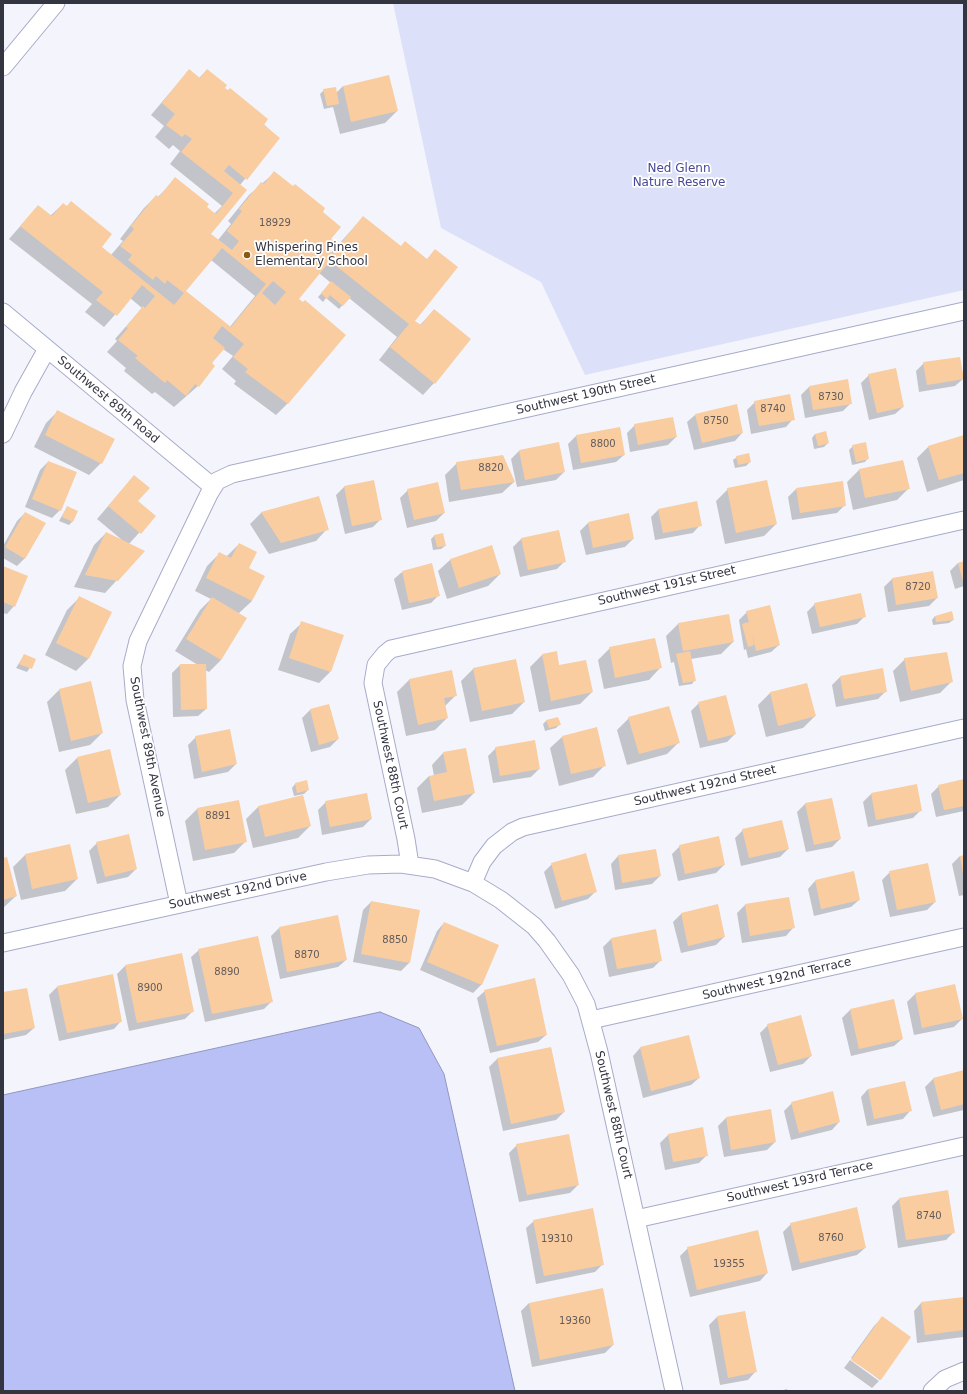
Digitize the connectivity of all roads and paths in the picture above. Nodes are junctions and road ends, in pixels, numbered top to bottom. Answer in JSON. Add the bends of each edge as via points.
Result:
{"nodes":[{"id":1,"x":56,"y":3,"type":"edge"},
{"id":2,"x":3,"y":67,"type":"edge"},
{"id":3,"x":964,"y":311,"type":"edge"},
{"id":4,"x":3,"y":312,"type":"edge"},
{"id":5,"x":47,"y":350,"type":"junction"},
{"id":6,"x":3,"y":434,"type":"edge"},
{"id":7,"x":213,"y":487,"type":"junction"},
{"id":8,"x":964,"y":520,"type":"edge"},
{"id":9,"x":376,"y":665,"type":"joint"},
{"id":10,"x":964,"y":728,"type":"edge"},
{"id":11,"x":410,"y":865,"type":"junction"},
{"id":12,"x":473,"y":883,"type":"junction"},
{"id":13,"x":179,"y":904,"type":"junction"},
{"id":14,"x":964,"y":937,"type":"edge"},
{"id":15,"x":3,"y":943,"type":"edge"},
{"id":16,"x":591,"y":1020,"type":"junction"},
{"id":17,"x":964,"y":1146,"type":"edge"},
{"id":18,"x":636,"y":1219,"type":"junction"},
{"id":19,"x":964,"y":1371,"type":"edge"},
{"id":20,"x":674,"y":1391,"type":"edge"},
{"id":21,"x":932,"y":1391,"type":"edge"}],
"edges":[{"from":1,"to":2,"type":"street"},
{"from":3,"to":7,"type":"street","name":"Southwest 190th Street","via":[[232,474],[223,477]]},
{"from":4,"to":5,"type":"street","name":"Southwest 89th Road"},
{"from":5,"to":6,"type":"street"},
{"from":5,"to":7,"type":"street","name":"Southwest 89th Road"},
{"from":7,"to":13,"type":"street","name":"Southwest 89th Avenue","via":[[138,641],[132,666],[135,700]]},
{"from":8,"to":9,"type":"street","name":"Southwest 191st Street","via":[[400,646],[385,654]]},
{"from":9,"to":11,"type":"street","name":"Southwest 88th Court","via":[[373,676],[374,690]]},
{"from":10,"to":12,"type":"street","name":"Southwest 192nd Street","via":[[523,827],[494,846],[482,862]]},
{"from":11,"to":12,"type":"street","name":"Southwest 192nd Drive","via":[[435,869]]},
{"from":11,"to":13,"type":"street","name":"Southwest 192nd Drive","via":[[350,867]]},
{"from":12,"to":16,"type":"street","name":"Southwest 88th Court","via":[[516,911],[547,941],[579,990]]},
{"from":13,"to":15,"type":"street","name":"Southwest 192nd Drive"},
{"from":14,"to":16,"type":"street","name":"Southwest 192nd Terrace"},
{"from":16,"to":18,"type":"street","name":"Southwest 88th Court"},
{"from":17,"to":18,"type":"street","name":"Southwest 193rd Terrace"},
{"from":18,"to":20,"type":"street","name":"Southwest 88th Court"},
{"from":19,"to":21,"type":"street","via":[[946,1379]]}]}
